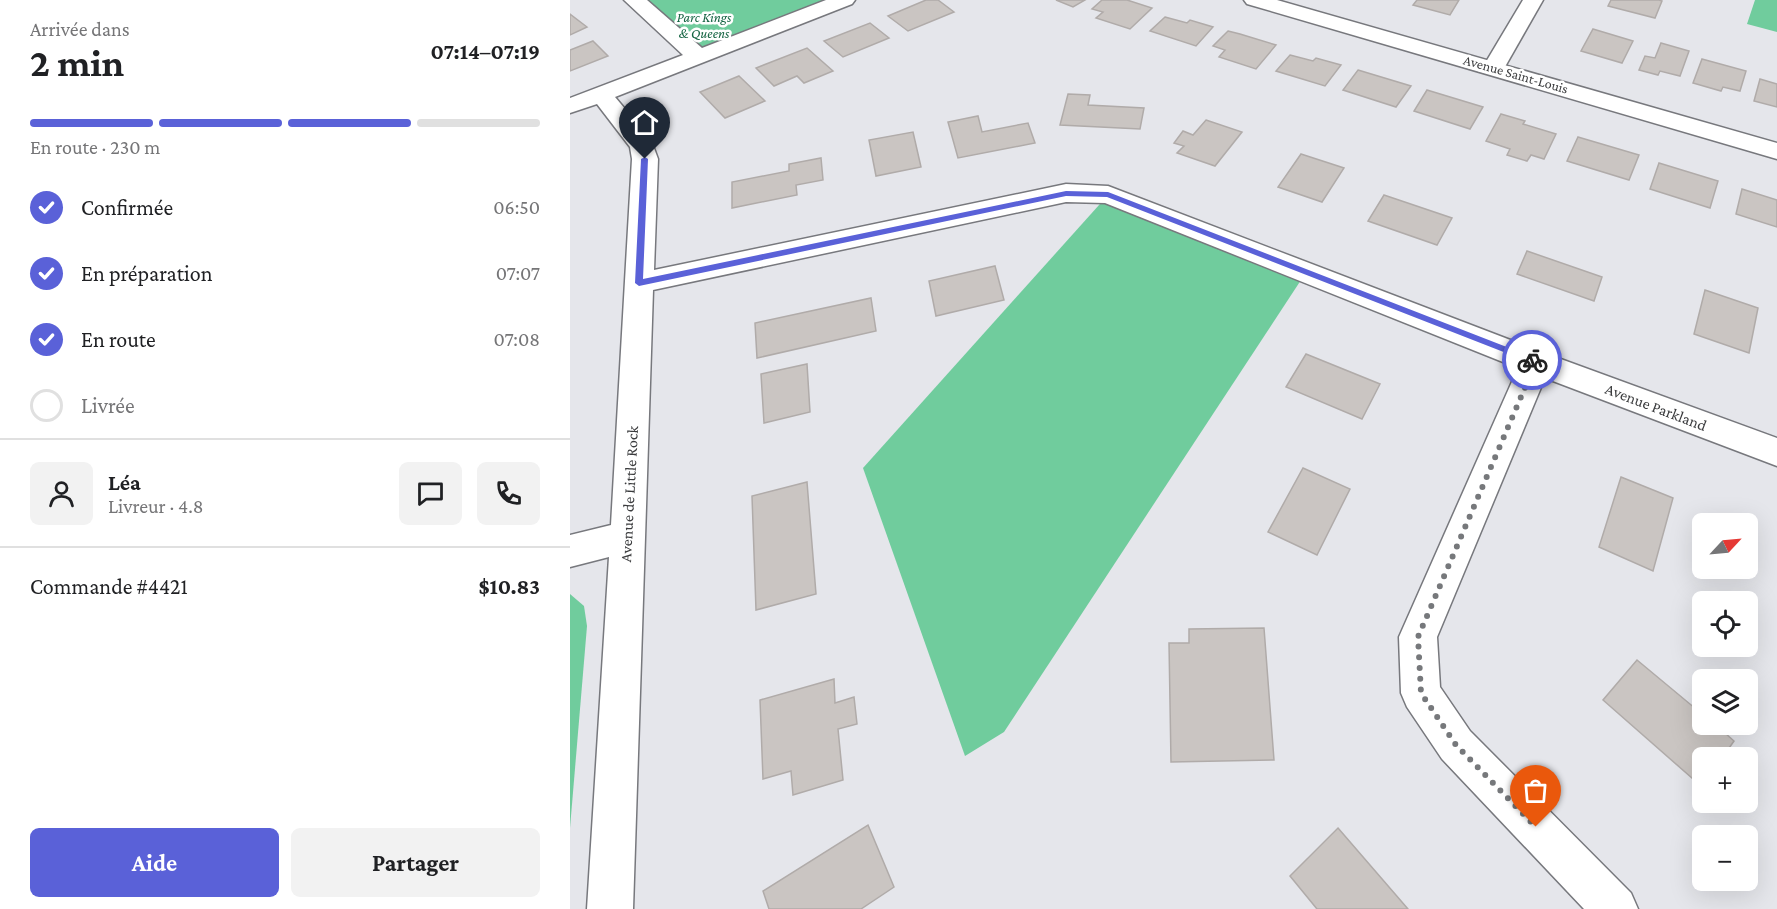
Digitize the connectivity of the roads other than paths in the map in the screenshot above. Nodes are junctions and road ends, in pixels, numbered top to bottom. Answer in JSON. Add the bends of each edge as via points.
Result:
{"nodes":[{"id":1,"x":634,"y":0,"type":"edge"},
{"id":2,"x":845,"y":0,"type":"edge"},
{"id":3,"x":1254,"y":0,"type":"edge"},
{"id":4,"x":1533,"y":0,"type":"edge"},
{"id":5,"x":698,"y":56,"type":"junction"},
{"id":6,"x":1494,"y":68,"type":"junction"},
{"id":7,"x":601,"y":94,"type":"junction"},
{"id":8,"x":570,"y":106,"type":"edge"},
{"id":9,"x":1777,"y":151,"type":"edge"},
{"id":10,"x":639,"y":283,"type":"junction"},
{"id":11,"x":1536,"y":362,"type":"junction"},
{"id":12,"x":1777,"y":452,"type":"edge"},
{"id":13,"x":627,"y":536,"type":"junction"},
{"id":14,"x":570,"y":551,"type":"edge"},
{"id":15,"x":609,"y":909,"type":"edge"},
{"id":16,"x":1615,"y":909,"type":"edge"}],
"edges":[{"from":1,"to":5,"type":"street"},
{"from":2,"to":5,"type":"street"},
{"from":3,"to":6,"type":"street","name":"Avenue Saint-Louis"},
{"from":4,"to":6,"type":"street"},
{"from":5,"to":7,"type":"street"},
{"from":6,"to":9,"type":"street","name":"Avenue Saint-Louis"},
{"from":7,"to":8,"type":"street"},
{"from":7,"to":10,"type":"street","name":"Avenue de Little Rock","via":[[642,147],[645,159]]},
{"from":10,"to":11,"type":"street","name":"Avenue Parkland","via":[[1066,193],[1108,195]]},
{"from":10,"to":13,"type":"street","name":"Avenue de Little Rock"},
{"from":11,"to":12,"type":"street","name":"Avenue Parkland"},
{"from":11,"to":16,"type":"street","via":[[1418,637],[1421,693],[1456,745]]},
{"from":13,"to":14,"type":"street"},
{"from":13,"to":15,"type":"street","name":"Avenue de Little Rock"}]}
